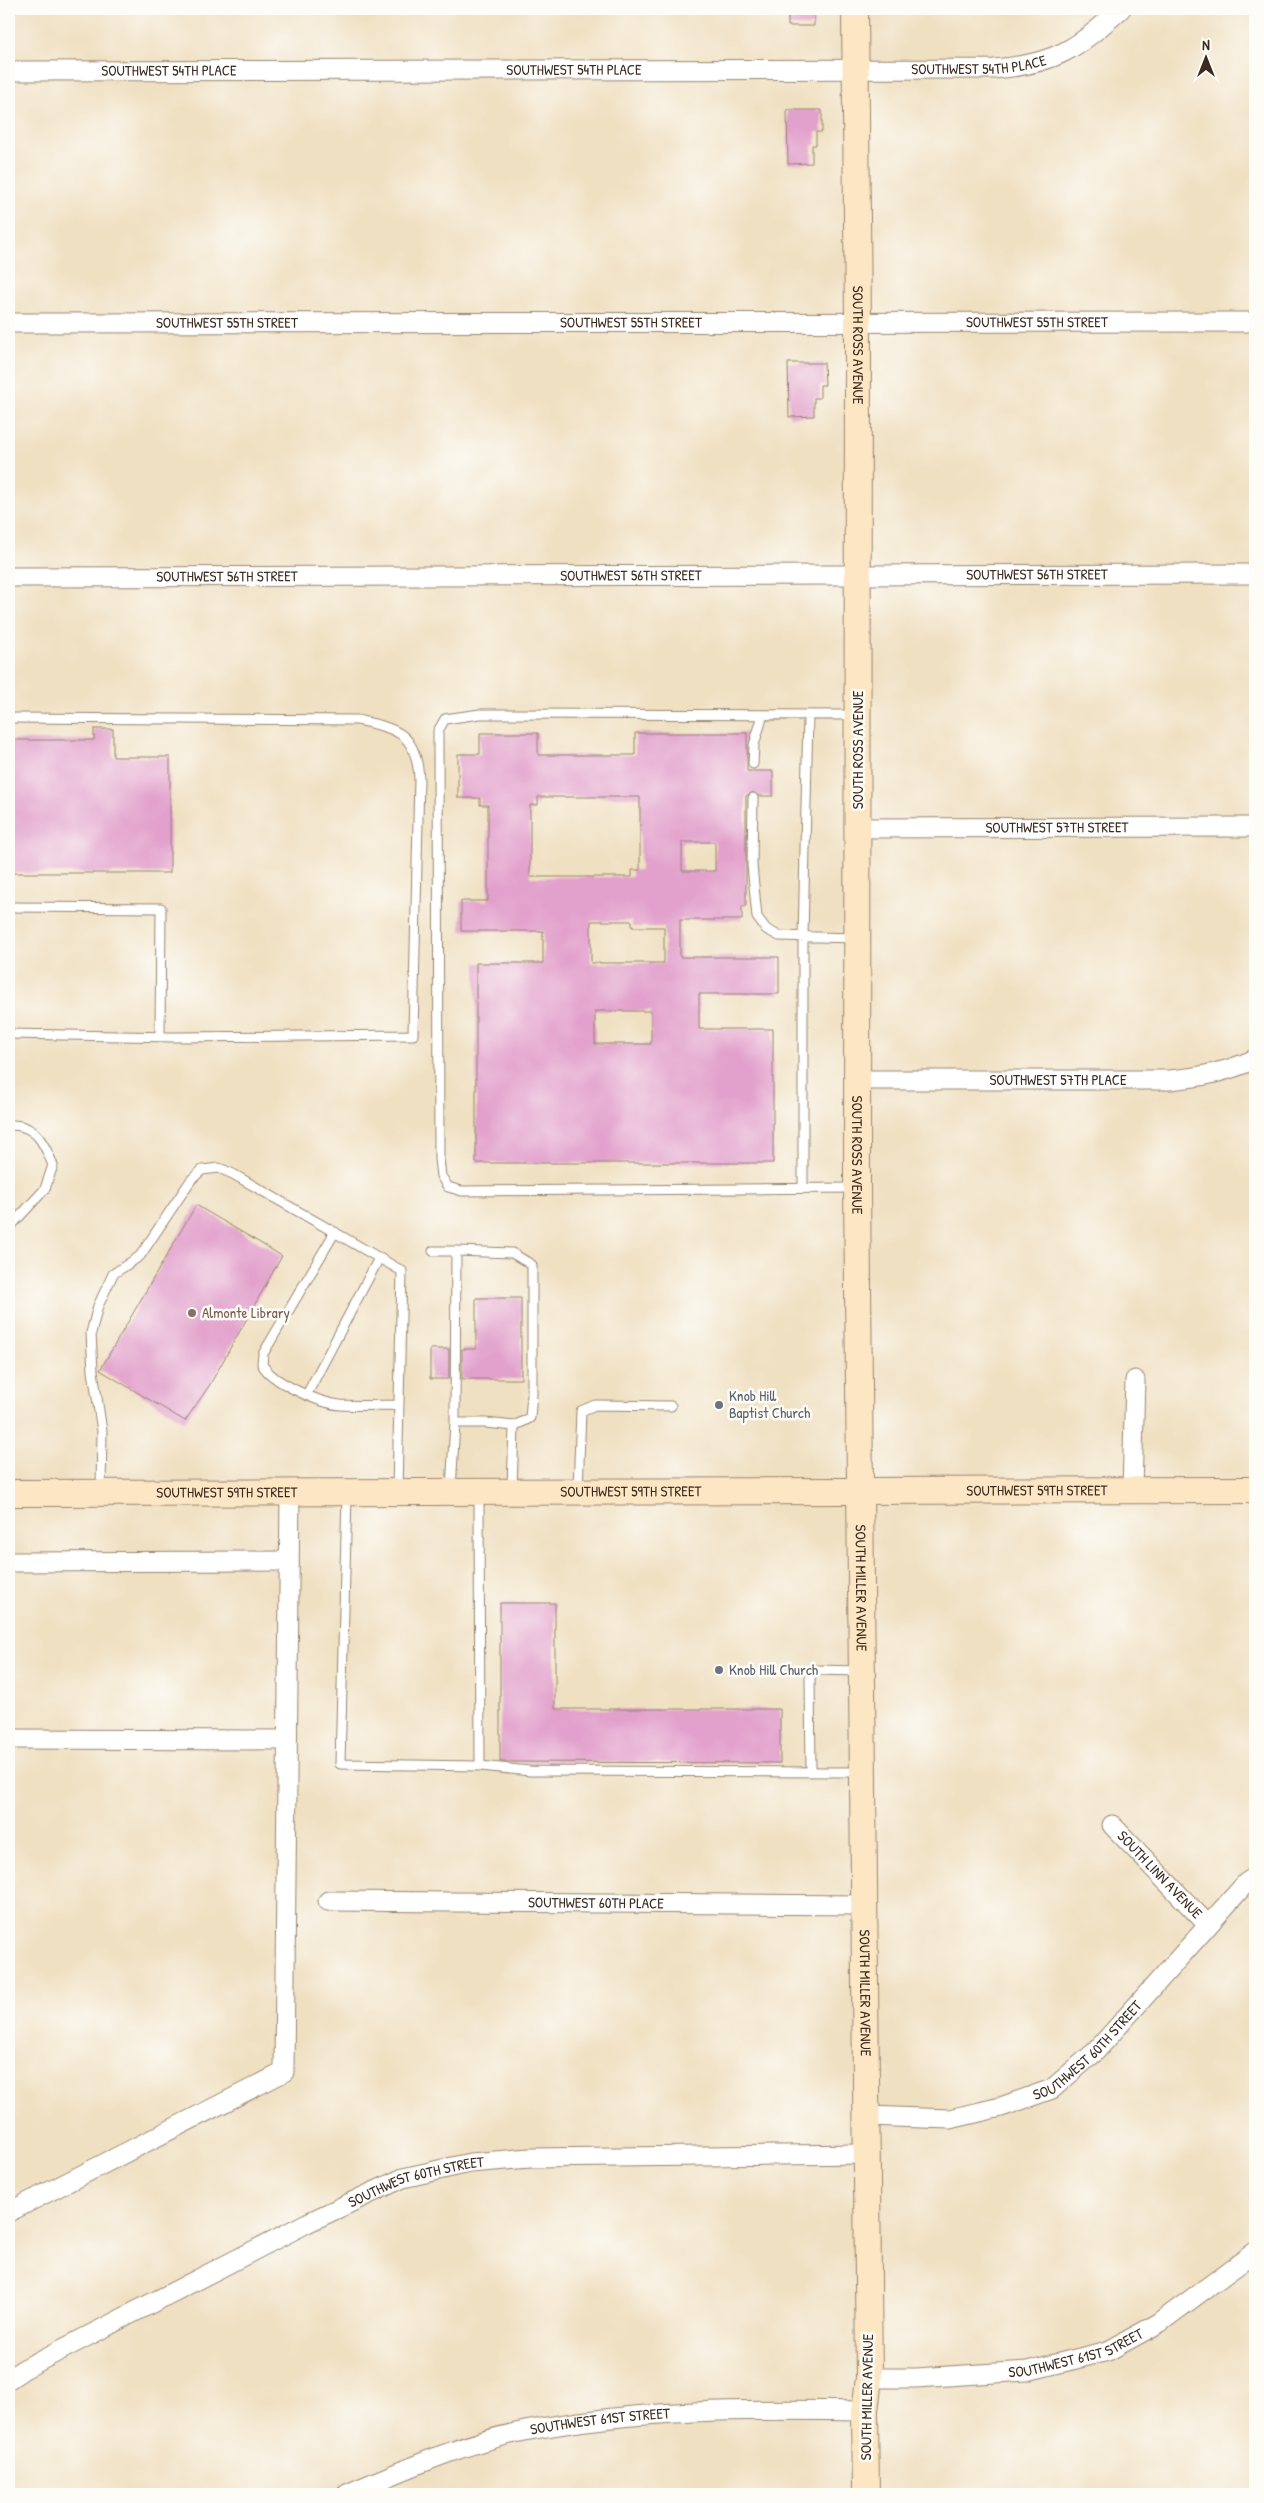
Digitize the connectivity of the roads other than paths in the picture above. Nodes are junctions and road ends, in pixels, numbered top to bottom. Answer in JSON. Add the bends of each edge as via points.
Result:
{"nodes":[{"id":1,"x":855,"y":9,"type":"edge"},
{"id":2,"x":1121,"y":9,"type":"edge"},
{"id":3,"x":855,"y":69,"type":"junction"},
{"id":4,"x":9,"y":71,"type":"edge"},
{"id":5,"x":858,"y":322,"type":"junction"},
{"id":6,"x":1255,"y":322,"type":"edge"},
{"id":7,"x":9,"y":323,"type":"edge"},
{"id":8,"x":1255,"y":574,"type":"edge"},
{"id":9,"x":857,"y":575,"type":"junction"},
{"id":10,"x":9,"y":578,"type":"edge"},
{"id":11,"x":763,"y":715,"type":"junction"},
{"id":12,"x":808,"y":715,"type":"junction"},
{"id":13,"x":858,"y":715,"type":"junction"},
{"id":14,"x":9,"y":718,"type":"edge"},
{"id":15,"x":753,"y":764,"type":"dead end"},
{"id":16,"x":753,"y":798,"type":"dead end"},
{"id":17,"x":1255,"y":827,"type":"edge"},
{"id":18,"x":859,"y":828,"type":"junction"},
{"id":19,"x":9,"y":907,"type":"edge"},
{"id":20,"x":803,"y":938,"type":"junction"},
{"id":21,"x":858,"y":938,"type":"junction"},
{"id":22,"x":9,"y":1034,"type":"edge"},
{"id":23,"x":160,"y":1036,"type":"junction"},
{"id":24,"x":1255,"y":1058,"type":"edge"},
{"id":25,"x":858,"y":1080,"type":"junction"},
{"id":26,"x":9,"y":1124,"type":"edge"},
{"id":27,"x":803,"y":1188,"type":"junction"},
{"id":28,"x":857,"y":1188,"type":"junction"},
{"id":29,"x":9,"y":1228,"type":"edge"},
{"id":30,"x":335,"y":1232,"type":"junction"},
{"id":31,"x":456,"y":1250,"type":"junction"},
{"id":32,"x":433,"y":1251,"type":"dead end"},
{"id":33,"x":379,"y":1258,"type":"junction"},
{"id":34,"x":1135,"y":1380,"type":"dead end"},
{"id":35,"x":307,"y":1394,"type":"junction"},
{"id":36,"x":398,"y":1405,"type":"junction"},
{"id":37,"x":671,"y":1406,"type":"dead end"},
{"id":38,"x":455,"y":1423,"type":"junction"},
{"id":39,"x":514,"y":1426,"type":"junction"},
{"id":40,"x":860,"y":1490,"type":"junction"},
{"id":41,"x":1132,"y":1490,"type":"junction"},
{"id":42,"x":1255,"y":1490,"type":"edge"},
{"id":43,"x":290,"y":1492,"type":"junction"},
{"id":44,"x":347,"y":1492,"type":"junction"},
{"id":45,"x":451,"y":1492,"type":"junction"},
{"id":46,"x":479,"y":1492,"type":"junction"},
{"id":47,"x":512,"y":1492,"type":"junction"},
{"id":48,"x":578,"y":1492,"type":"junction"},
{"id":49,"x":9,"y":1493,"type":"edge"},
{"id":50,"x":101,"y":1493,"type":"junction"},
{"id":51,"x":397,"y":1493,"type":"junction"},
{"id":52,"x":289,"y":1561,"type":"junction"},
{"id":53,"x":9,"y":1562,"type":"edge"},
{"id":54,"x":862,"y":1671,"type":"junction"},
{"id":55,"x":9,"y":1738,"type":"edge"},
{"id":56,"x":287,"y":1740,"type":"junction"},
{"id":57,"x":480,"y":1766,"type":"junction"},
{"id":58,"x":810,"y":1772,"type":"junction"},
{"id":59,"x":863,"y":1772,"type":"junction"},
{"id":60,"x":1112,"y":1825,"type":"dead end"},
{"id":61,"x":1255,"y":1877,"type":"edge"},
{"id":62,"x":328,"y":1901,"type":"dead end"},
{"id":63,"x":865,"y":1905,"type":"junction"},
{"id":64,"x":1208,"y":1925,"type":"junction"},
{"id":65,"x":867,"y":2116,"type":"junction"},
{"id":66,"x":868,"y":2154,"type":"junction"},
{"id":67,"x":9,"y":2212,"type":"edge"},
{"id":68,"x":1255,"y":2252,"type":"edge"},
{"id":69,"x":869,"y":2378,"type":"junction"},
{"id":70,"x":9,"y":2380,"type":"edge"},
{"id":71,"x":865,"y":2411,"type":"junction"},
{"id":72,"x":347,"y":2494,"type":"edge"},
{"id":73,"x":866,"y":2494,"type":"edge"}],
"edges":[{"from":1,"to":3,"type":"street","name":"SOUTH ROSS AVENUE"},
{"from":2,"to":3,"type":"street","name":"SOUTHWEST 54TH PLACE","via":[[1079,44],[1053,58],[1025,66]]},
{"from":3,"to":4,"type":"street","name":"SOUTHWEST 54TH PLACE"},
{"from":3,"to":5,"type":"street","name":"SOUTH ROSS AVENUE"},
{"from":5,"to":6,"type":"street","name":"SOUTHWEST 55TH STREET"},
{"from":5,"to":7,"type":"street","name":"SOUTHWEST 55TH STREET"},
{"from":5,"to":9,"type":"street","name":"SOUTH ROSS AVENUE"},
{"from":8,"to":9,"type":"street","name":"SOUTHWEST 56TH STREET"},
{"from":9,"to":10,"type":"street","name":"SOUTHWEST 56TH STREET"},
{"from":9,"to":13,"type":"street","name":"SOUTH ROSS AVENUE"},
{"from":11,"to":12,"type":"lane"},
{"from":11,"to":15,"type":"lane","via":[[754,744]]},
{"from":11,"to":27,"type":"lane","via":[[480,714],[445,719],[438,731],[439,1159],[441,1176],[448,1187],[462,1190]]},
{"from":12,"to":13,"type":"lane"},
{"from":12,"to":20,"type":"lane"},
{"from":13,"to":18,"type":"street","name":"SOUTH ROSS AVENUE"},
{"from":14,"to":23,"type":"lane","via":[[357,720],[388,727],[407,738],[418,758],[413,1035]]},
{"from":16,"to":20,"type":"lane","via":[[752,864],[757,917],[766,929],[779,936]]},
{"from":17,"to":18,"type":"street","name":"SOUTHWEST 57TH STREET"},
{"from":18,"to":21,"type":"street","name":"SOUTH ROSS AVENUE"},
{"from":19,"to":23,"type":"lane","via":[[161,908]]},
{"from":20,"to":21,"type":"lane"},
{"from":20,"to":27,"type":"lane"},
{"from":21,"to":25,"type":"street","name":"SOUTH ROSS AVENUE"},
{"from":22,"to":23,"type":"lane"},
{"from":24,"to":25,"type":"street","name":"SOUTHWEST 57TH PLACE","via":[[1236,1068],[1207,1076],[1170,1080]]},
{"from":25,"to":28,"type":"street","name":"SOUTH ROSS AVENUE"},
{"from":26,"to":29,"type":"lane","via":[[20,1124],[42,1139],[53,1164],[45,1189]]},
{"from":27,"to":28,"type":"lane"},
{"from":28,"to":40,"type":"street","name":"SOUTH ROSS AVENUE"},
{"from":30,"to":33,"type":"lane"},
{"from":30,"to":35,"type":"lane","via":[[263,1354],[262,1364],[270,1374]]},
{"from":30,"to":50,"type":"lane","via":[[219,1168],[202,1170],[191,1180],[140,1256],[114,1274],[98,1306],[91,1333],[102,1432]]},
{"from":31,"to":32,"type":"lane"},
{"from":31,"to":38,"type":"lane"},
{"from":31,"to":39,"type":"lane","via":[[512,1253],[532,1264],[530,1418]]},
{"from":33,"to":35,"type":"lane"},
{"from":33,"to":36,"type":"lane","via":[[402,1271]]},
{"from":34,"to":41,"type":"street"},
{"from":35,"to":36,"type":"lane","via":[[338,1404]]},
{"from":36,"to":51,"type":"lane"},
{"from":37,"to":48,"type":"lane","via":[[595,1405],[581,1410]]},
{"from":38,"to":39,"type":"lane"},
{"from":38,"to":45,"type":"lane"},
{"from":39,"to":47,"type":"lane"},
{"from":40,"to":41,"type":"street","name":"SOUTHWEST 59TH STREET"},
{"from":40,"to":48,"type":"street","name":"SOUTHWEST 59TH STREET"},
{"from":40,"to":54,"type":"street","name":"SOUTH MILLER AVENUE"},
{"from":41,"to":42,"type":"street","name":"SOUTHWEST 59TH STREET"},
{"from":43,"to":44,"type":"street","name":"SOUTHWEST 59TH STREET"},
{"from":43,"to":50,"type":"street","name":"SOUTHWEST 59TH STREET"},
{"from":43,"to":52,"type":"street"},
{"from":44,"to":51,"type":"street","name":"SOUTHWEST 59TH STREET"},
{"from":44,"to":57,"type":"lane","via":[[340,1764]]},
{"from":45,"to":46,"type":"street","name":"SOUTHWEST 59TH STREET"},
{"from":45,"to":51,"type":"street","name":"SOUTHWEST 59TH STREET"},
{"from":46,"to":47,"type":"street","name":"SOUTHWEST 59TH STREET"},
{"from":46,"to":57,"type":"lane"},
{"from":47,"to":48,"type":"street","name":"SOUTHWEST 59TH STREET"},
{"from":49,"to":50,"type":"street","name":"SOUTHWEST 59TH STREET"},
{"from":52,"to":53,"type":"street"},
{"from":52,"to":56,"type":"street"},
{"from":54,"to":58,"type":"lane","via":[[816,1670],[810,1676]]},
{"from":54,"to":59,"type":"street","name":"SOUTH MILLER AVENUE"},
{"from":55,"to":56,"type":"street"},
{"from":56,"to":67,"type":"street","via":[[284,2072]]},
{"from":57,"to":58,"type":"lane","via":[[530,1772]]},
{"from":58,"to":59,"type":"lane"},
{"from":59,"to":63,"type":"street","name":"SOUTH MILLER AVENUE"},
{"from":60,"to":64,"type":"street","name":"SOUTH LINN AVENUE"},
{"from":61,"to":64,"type":"street","name":"SOUTHWEST 60TH STREET"},
{"from":62,"to":63,"type":"street","name":"SOUTHWEST 60TH PLACE"},
{"from":63,"to":65,"type":"street","name":"SOUTH MILLER AVENUE"},
{"from":64,"to":65,"type":"street","name":"SOUTHWEST 60TH STREET","via":[[1096,2052],[1052,2089],[1000,2107],[950,2119]]},
{"from":65,"to":66,"type":"street","name":"SOUTH MILLER AVENUE"},
{"from":66,"to":69,"type":"street","name":"SOUTH MILLER AVENUE"},
{"from":66,"to":70,"type":"street","name":"SOUTHWEST 60TH STREET","via":[[530,2158],[470,2163],[403,2178],[298,2227],[24,2369]]},
{"from":68,"to":69,"type":"street","name":"SOUTHWEST 61ST STREET","via":[[1159,2323],[1108,2352],[1027,2372]]},
{"from":69,"to":71,"type":"street","name":"SOUTH MILLER AVENUE"},
{"from":71,"to":72,"type":"street","name":"SOUTHWEST 61ST STREET","via":[[780,2409],[673,2414],[550,2427],[454,2451]]},
{"from":71,"to":73,"type":"street","name":"SOUTH MILLER AVENUE"}]}
